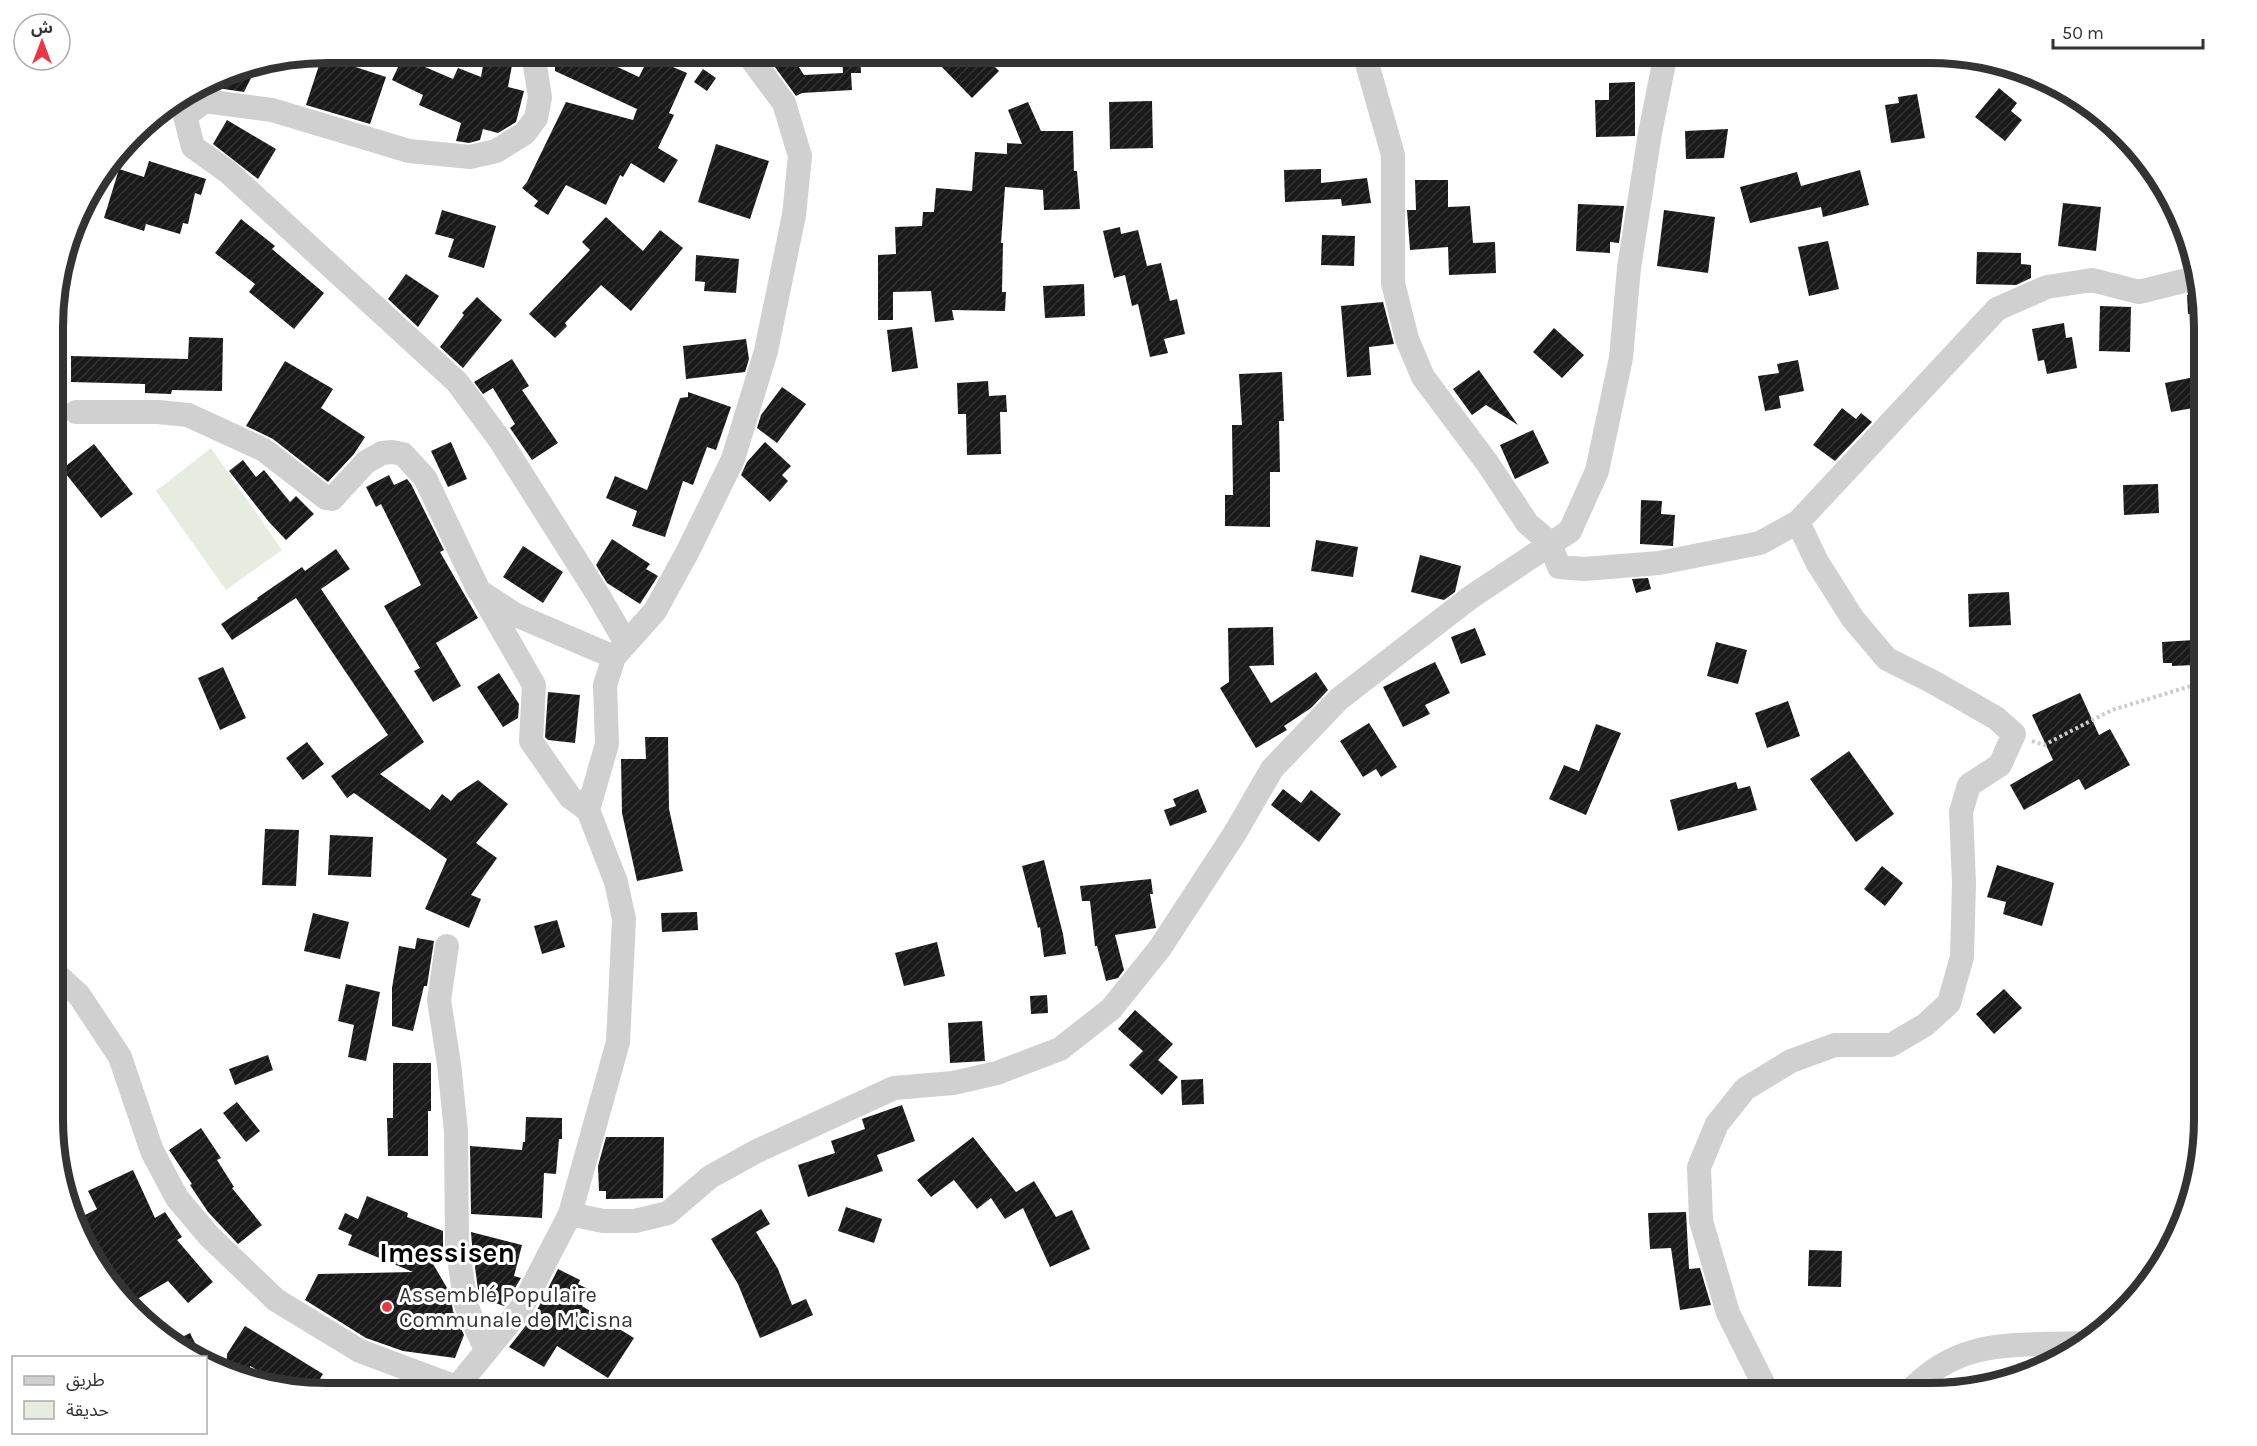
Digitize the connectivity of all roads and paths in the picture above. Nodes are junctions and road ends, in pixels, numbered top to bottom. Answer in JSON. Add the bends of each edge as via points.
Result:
{"nodes":[{"id":1,"x":535,"y":63,"type":"edge"},
{"id":2,"x":755,"y":63,"type":"edge"},
{"id":3,"x":1367,"y":63,"type":"edge"},
{"id":4,"x":1664,"y":63,"type":"edge"},
{"id":5,"x":2190,"y":279,"type":"edge"},
{"id":6,"x":76,"y":412,"type":"dead end"},
{"id":7,"x":1798,"y":522,"type":"junction"},
{"id":8,"x":1550,"y":543,"type":"junction"},
{"id":9,"x":479,"y":591,"type":"junction"},
{"id":10,"x":620,"y":650,"type":"junction"},
{"id":11,"x":2194,"y":685,"type":"edge"},
{"id":12,"x":2014,"y":734,"type":"junction"},
{"id":13,"x":588,"y":810,"type":"junction"},
{"id":14,"x":447,"y":946,"type":"dead end"},
{"id":15,"x":63,"y":980,"type":"edge"},
{"id":16,"x":570,"y":1214,"type":"junction"},
{"id":17,"x":2070,"y":1343,"type":"edge"},
{"id":18,"x":486,"y":1350,"type":"junction"},
{"id":19,"x":437,"y":1383,"type":"edge"},
{"id":20,"x":460,"y":1383,"type":"edge"},
{"id":21,"x":1763,"y":1383,"type":"edge"},
{"id":22,"x":1917,"y":1383,"type":"edge"}],
"edges":[{"from":1,"to":10,"type":"street","via":[[540,97],[536,118],[525,133],[496,151],[470,157],[409,151],[272,110],[205,101],[185,116],[193,147],[228,172],[457,382],[501,440],[600,598]]},
{"from":2,"to":10,"type":"street","via":[[784,103],[800,156],[794,215],[766,351],[733,459],[655,611]]},
{"from":3,"to":8,"type":"street","via":[[1394,155],[1394,283],[1407,339],[1423,377],[1527,523]]},
{"from":4,"to":8,"type":"street","via":[[1629,268],[1621,358],[1597,471],[1569,531]]},
{"from":5,"to":7,"type":"street","via":[[2139,292],[2092,280],[2058,285],[1997,309]]},
{"from":6,"to":9,"type":"street","via":[[188,415],[264,450],[326,498],[332,498],[366,462],[382,453],[404,454],[425,478]]},
{"from":7,"to":8,"type":"street","via":[[1760,543],[1659,562],[1584,570],[1559,567]]},
{"from":7,"to":12,"type":"street","via":[[1817,562],[1853,619],[1887,659],[1996,718]]},
{"from":8,"to":16,"type":"street","via":[[1471,597],[1339,699],[1272,769],[1160,948],[1111,1009],[1060,1049],[997,1073],[953,1083],[894,1088],[710,1177],[668,1213],[635,1221],[603,1221]]},
{"from":9,"to":10,"type":"street","via":[[516,615]]},
{"from":9,"to":13,"type":"street","via":[[534,686],[531,741],[570,797]]},
{"from":10,"to":13,"type":"street","via":[[605,685],[607,744]]},
{"from":11,"to":12,"type":"path","via":[[2112,710],[2044,746]]},
{"from":12,"to":21,"type":"street","via":[[2000,765],[1969,785],[1961,812],[1962,957],[1948,1003],[1925,1025],[1891,1045],[1835,1045],[1791,1061],[1745,1089],[1717,1124],[1699,1167],[1701,1221],[1728,1313]]},
{"from":13,"to":16,"type":"street","via":[[616,882],[624,919],[618,1042]]},
{"from":14,"to":18,"type":"street","via":[[439,1000],[456,1131],[458,1245],[466,1305]]},
{"from":15,"to":19,"type":"street","via":[[79,995],[120,1057],[152,1151],[177,1198],[209,1236],[276,1300],[360,1351]]},
{"from":16,"to":18,"type":"street","via":[[522,1307]]},
{"from":17,"to":22,"type":"street","via":[[2004,1345],[1961,1354]]},
{"from":18,"to":20,"type":"street"}]}
